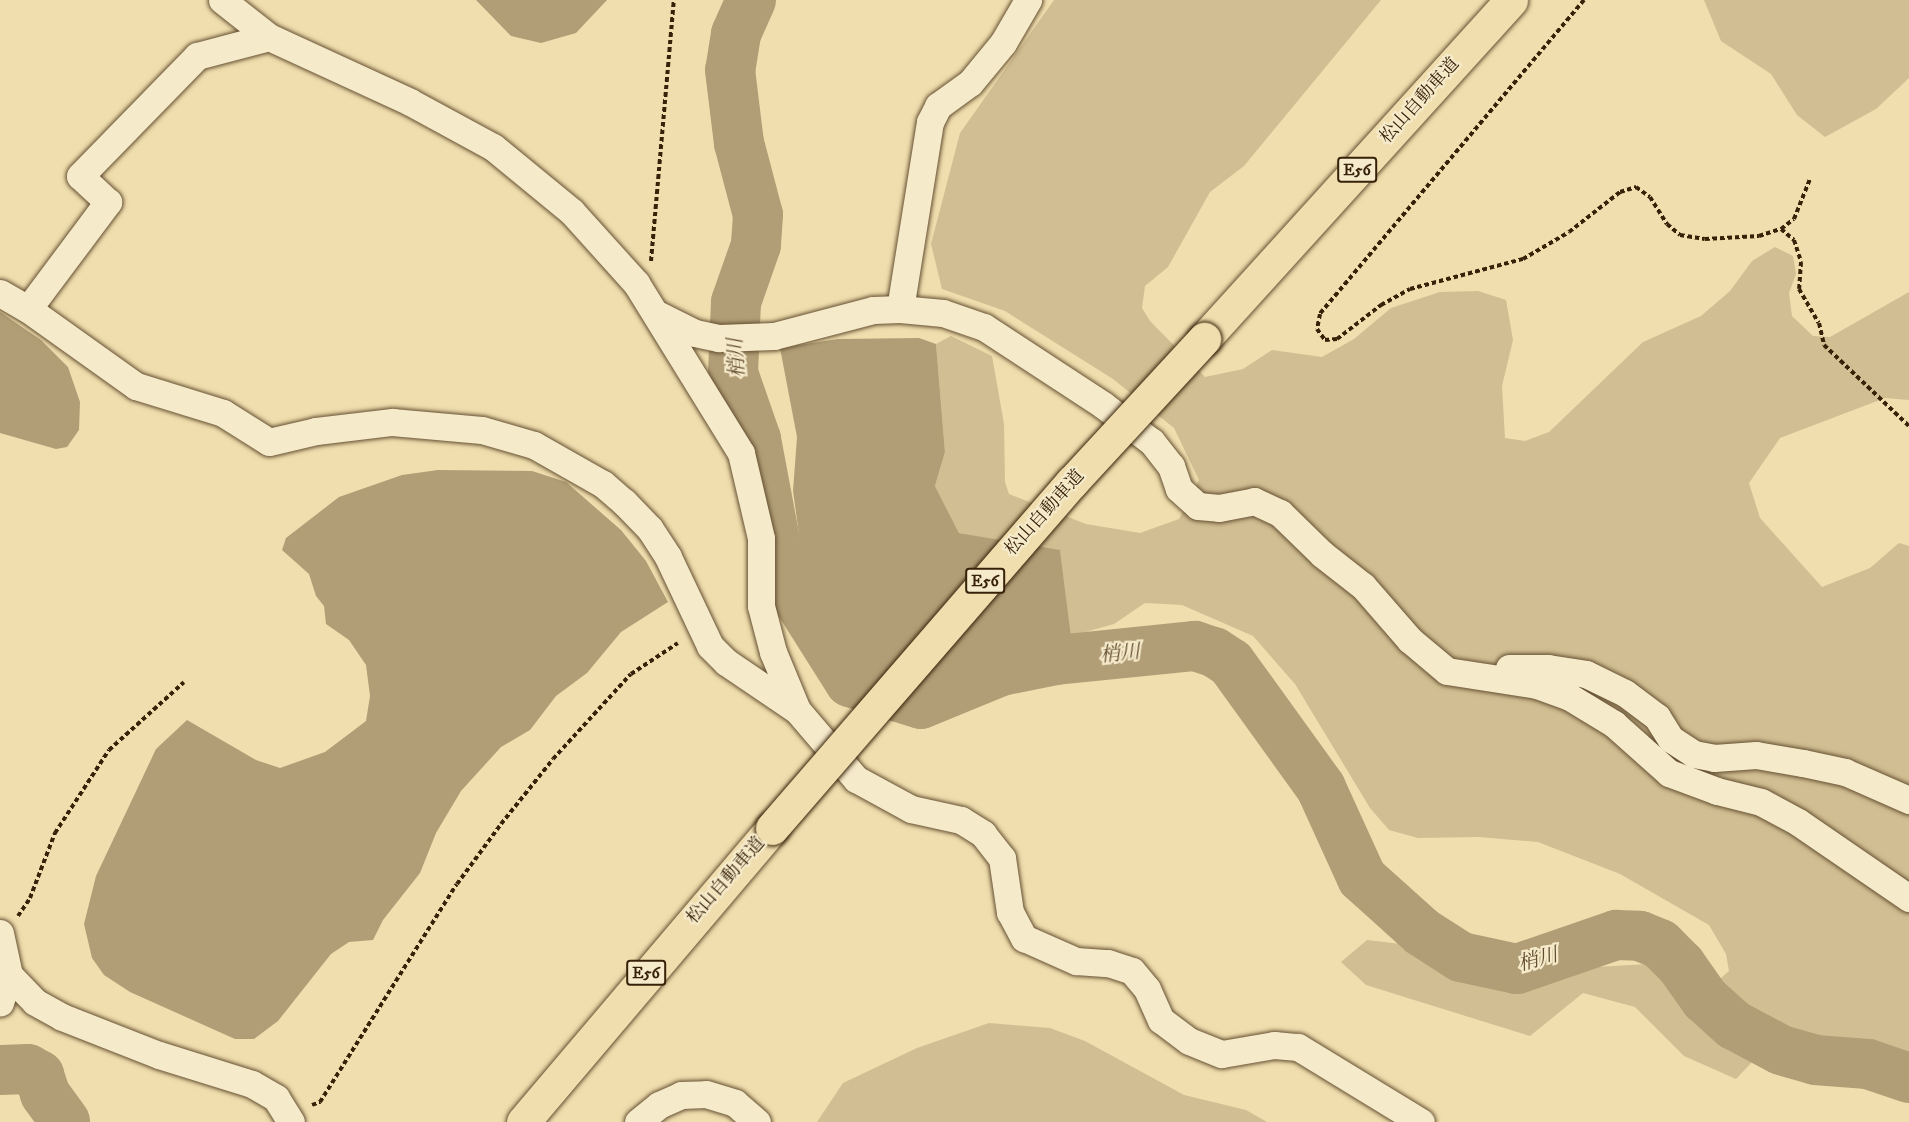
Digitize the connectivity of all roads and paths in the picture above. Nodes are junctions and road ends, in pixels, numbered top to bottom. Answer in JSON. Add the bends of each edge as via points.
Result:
{"nodes":[{"id":1,"x":222,"y":0,"type":"edge"},
{"id":2,"x":674,"y":0,"type":"edge"},
{"id":3,"x":1028,"y":0,"type":"edge"},
{"id":4,"x":1511,"y":0,"type":"edge"},
{"id":5,"x":1584,"y":0,"type":"edge"},
{"id":6,"x":269,"y":37,"type":"junction"},
{"id":7,"x":1810,"y":179,"type":"dead end"},
{"id":8,"x":1781,"y":229,"type":"junction"},
{"id":9,"x":0,"y":293,"type":"edge"},
{"id":10,"x":653,"y":307,"type":"junction"},
{"id":11,"x":27,"y":309,"type":"junction"},
{"id":12,"x":900,"y":309,"type":"junction"},
{"id":13,"x":1909,"y":426,"type":"edge"},
{"id":14,"x":700,"y":631,"type":"junction"},
{"id":15,"x":1482,"y":676,"type":"junction"},
{"id":16,"x":184,"y":682,"type":"dead end"},
{"id":17,"x":797,"y":710,"type":"junction"},
{"id":18,"x":1909,"y":800,"type":"edge"},
{"id":19,"x":1909,"y":898,"type":"edge"},
{"id":20,"x":0,"y":933,"type":"edge"},
{"id":21,"x":9,"y":975,"type":"junction"},
{"id":22,"x":0,"y":1003,"type":"edge"},
{"id":23,"x":291,"y":1119,"type":"edge"},
{"id":24,"x":523,"y":1122,"type":"edge"},
{"id":25,"x":638,"y":1122,"type":"edge"},
{"id":26,"x":757,"y":1122,"type":"edge"},
{"id":27,"x":1420,"y":1122,"type":"edge"}],
"edges":[{"from":1,"to":6,"type":"street"},
{"from":2,"to":10,"type":"path"},
{"from":3,"to":12,"type":"street","via":[[997,51],[970,83],[938,106],[930,122]]},
{"from":4,"to":24,"type":"highway","name":"松山自動車道","number":"E56","bridge":true,"via":[[1064,490]]},
{"from":5,"to":8,"type":"path","via":[[1320,314],[1317,329],[1324,340],[1337,339],[1381,304],[1410,289],[1523,259],[1569,232],[1620,192],[1636,187],[1650,197],[1667,224],[1680,235],[1705,239],[1759,236]]},
{"from":6,"to":10,"type":"street","via":[[410,102],[493,147],[572,212]]},
{"from":6,"to":11,"type":"street","via":[[196,56],[80,176],[108,202]]},
{"from":7,"to":8,"type":"path","via":[[1802,206]]},
{"from":8,"to":13,"type":"path","via":[[1794,240],[1801,262],[1799,289],[1819,323],[1824,345]]},
{"from":9,"to":11,"type":"street"},
{"from":10,"to":12,"type":"street","via":[[695,333],[742,339],[774,336],[873,310]]},
{"from":10,"to":17,"type":"street","via":[[741,453],[748,472],[763,566],[761,606],[773,652]]},
{"from":11,"to":14,"type":"street","via":[[136,386],[223,413],[269,442],[328,429],[392,422],[482,430],[534,445],[603,484],[650,529],[668,557]]},
{"from":12,"to":15,"type":"street","via":[[943,313],[984,327],[1103,405],[1152,442],[1170,466],[1179,489],[1198,506],[1219,508],[1254,501],[1280,513],[1322,554],[1363,586],[1410,640],[1447,671]]},
{"from":14,"to":17,"type":"street","via":[[726,662]]},
{"from":14,"to":23,"type":"path","via":[[631,674],[553,759],[457,884],[320,1102]]},
{"from":15,"to":18,"type":"street","via":[[1512,667],[1586,674],[1625,693],[1657,717],[1671,739],[1694,754],[1714,758],[1755,755],[1803,763],[1845,772]]},
{"from":15,"to":19,"type":"street","via":[[1537,685],[1568,696],[1614,724],[1669,773],[1761,802]]},
{"from":16,"to":20,"type":"path","via":[[109,750],[55,833],[21,913]]},
{"from":17,"to":27,"type":"street","via":[[856,779],[911,808],[961,820],[983,834],[1002,858],[1010,912],[1024,938],[1076,961],[1108,963],[1132,971],[1147,989],[1161,1020],[1189,1041],[1222,1054],[1274,1045],[1298,1047]]},
{"from":20,"to":21,"type":"street"},
{"from":21,"to":22,"type":"street"},
{"from":21,"to":23,"type":"street","via":[[35,1002],[62,1017],[252,1084],[276,1098]]},
{"from":25,"to":26,"type":"street","via":[[681,1095],[706,1094],[735,1103]]}]}
